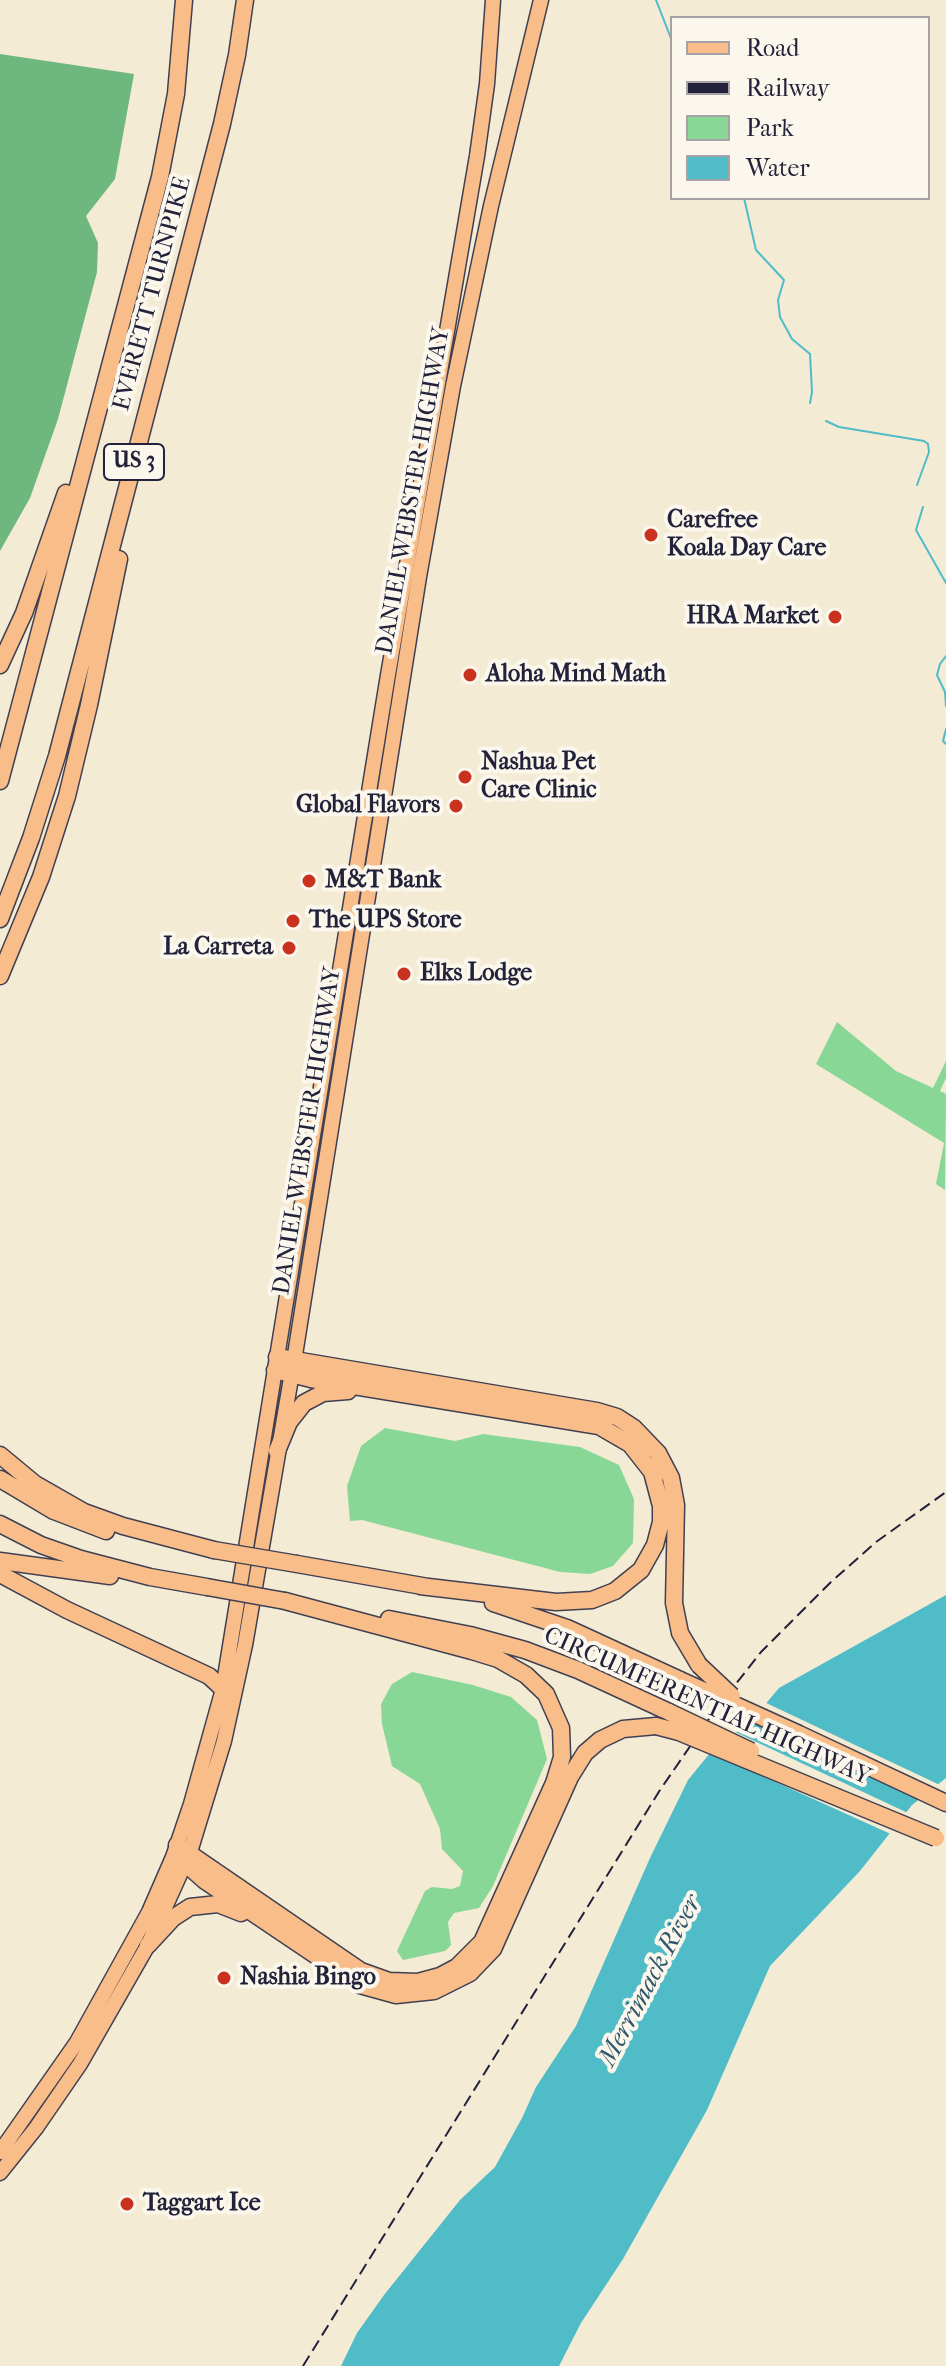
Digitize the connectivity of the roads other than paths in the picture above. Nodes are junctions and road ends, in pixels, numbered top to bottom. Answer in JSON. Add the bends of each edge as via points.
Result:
{"nodes":[{"id":1,"x":184,"y":0,"type":"edge"},
{"id":2,"x":245,"y":0,"type":"edge"},
{"id":3,"x":493,"y":0,"type":"edge"},
{"id":4,"x":541,"y":0,"type":"edge"},
{"id":5,"x":157,"y":371,"type":"junction"},
{"id":6,"x":87,"y":449,"type":"junction"},
{"id":7,"x":0,"y":665,"type":"edge"},
{"id":8,"x":0,"y":781,"type":"edge"},
{"id":9,"x":0,"y":919,"type":"edge"},
{"id":10,"x":0,"y":976,"type":"edge"},
{"id":11,"x":284,"y":1365,"type":"junction"},
{"id":12,"x":424,"y":1398,"type":"junction"},
{"id":13,"x":277,"y":1451,"type":"junction"},
{"id":14,"x":0,"y":1455,"type":"edge"},
{"id":15,"x":0,"y":1479,"type":"edge"},
{"id":16,"x":0,"y":1524,"type":"edge"},
{"id":17,"x":214,"y":1550,"type":"junction"},
{"id":18,"x":0,"y":1561,"type":"edge"},
{"id":19,"x":0,"y":1574,"type":"edge"},
{"id":20,"x":420,"y":1586,"type":"junction"},
{"id":21,"x":207,"y":1587,"type":"junction"},
{"id":22,"x":285,"y":1601,"type":"junction"},
{"id":23,"x":223,"y":1689,"type":"junction"},
{"id":24,"x":799,"y":1734,"type":"junction"},
{"id":25,"x":946,"y":1803,"type":"edge"},
{"id":26,"x":941,"y":1841,"type":"edge"},
{"id":27,"x":184,"y":1853,"type":"junction"},
{"id":28,"x":148,"y":1945,"type":"junction"},
{"id":29,"x":347,"y":1978,"type":"junction"},
{"id":30,"x":0,"y":2152,"type":"edge"},
{"id":31,"x":0,"y":2173,"type":"edge"}],
"edges":[{"from":1,"to":6,"type":"highway","name":"EVERETT TURNPIKE","number":"US 3","via":[[166,150]]},
{"from":2,"to":5,"type":"highway","name":"EVERETT TURNPIKE","number":"US 3","via":[[225,110]]},
{"from":3,"to":11,"type":"main road","name":"DANIEL WEBSTER HIGHWAY","via":[[477,156]]},
{"from":4,"to":11,"type":"main road","name":"DANIEL WEBSTER HIGHWAY","via":[[453,386]]},
{"from":5,"to":9,"type":"highway","name":"EVERETT TURNPIKE","number":"US 3","via":[[57,756]]},
{"from":5,"to":10,"type":"highway","via":[[67,796]]},
{"from":6,"to":7,"type":"highway","via":[[77,462]]},
{"from":6,"to":8,"type":"highway","name":"EVERETT TURNPIKE","number":"US 3"},
{"from":11,"to":12,"type":"highway"},
{"from":11,"to":13,"type":"main road","name":"DANIEL WEBSTER HIGHWAY"},
{"from":11,"to":23,"type":"main road","name":"DANIEL WEBSTER HIGHWAY"},
{"from":11,"to":24,"type":"highway","bridge":true,"via":[[597,1411],[634,1428],[658,1453],[671,1478],[676,1505],[674,1603],[680,1633],[699,1665],[732,1696]]},
{"from":12,"to":13,"type":"highway","via":[[336,1391],[314,1396],[295,1413]]},
{"from":12,"to":20,"type":"highway","via":[[588,1423],[610,1431],[646,1461],[659,1488],[662,1517],[641,1570],[601,1597],[556,1602]]},
{"from":13,"to":27,"type":"main road","name":"DANIEL WEBSTER HIGHWAY","via":[[235,1699],[213,1782]]},
{"from":14,"to":17,"type":"highway","via":[[35,1484],[84,1512]]},
{"from":15,"to":17,"type":"highway","via":[[41,1505],[93,1527]]},
{"from":16,"to":21,"type":"highway","via":[[81,1559]]},
{"from":17,"to":20,"type":"highway","name":"CIRCUMFERENTIAL HIGHWAY","bridge":true},
{"from":18,"to":21,"type":"highway"},
{"from":19,"to":23,"type":"highway","via":[[209,1676]]},
{"from":20,"to":24,"type":"highway","name":"CIRCUMFERENTIAL HIGHWAY","bridge":true,"via":[[540,1617]]},
{"from":21,"to":22,"type":"highway","name":"CIRCUMFERENTIAL HIGHWAY","bridge":true},
{"from":22,"to":26,"type":"highway","name":"CIRCUMFERENTIAL HIGHWAY","bridge":true,"via":[[443,1629],[565,1665]]},
{"from":22,"to":27,"type":"highway","via":[[472,1651],[522,1672],[546,1694],[558,1718],[563,1747],[554,1783],[482,1942],[457,1967],[418,1982],[389,1981],[361,1971]]},
{"from":23,"to":27,"type":"main road","name":"DANIEL WEBSTER HIGHWAY"},
{"from":24,"to":25,"type":"highway","name":"CIRCUMFERENTIAL HIGHWAY"},
{"from":26,"to":29,"type":"highway","bridge":true,"via":[[679,1732],[656,1726],[628,1728],[608,1735],[579,1761],[501,1935],[477,1967],[444,1988],[410,1995],[375,1991]]},
{"from":27,"to":28,"type":"main road","name":"DANIEL WEBSTER HIGHWAY"},
{"from":27,"to":29,"type":"highway","via":[[204,1880]]},
{"from":27,"to":30,"type":"main road","name":"DANIEL WEBSTER HIGHWAY","via":[[97,2009]]},
{"from":28,"to":29,"type":"highway","via":[[185,1910],[218,1904]]},
{"from":28,"to":31,"type":"main road","name":"DANIEL WEBSTER HIGHWAY","via":[[80,2064]]}]}
